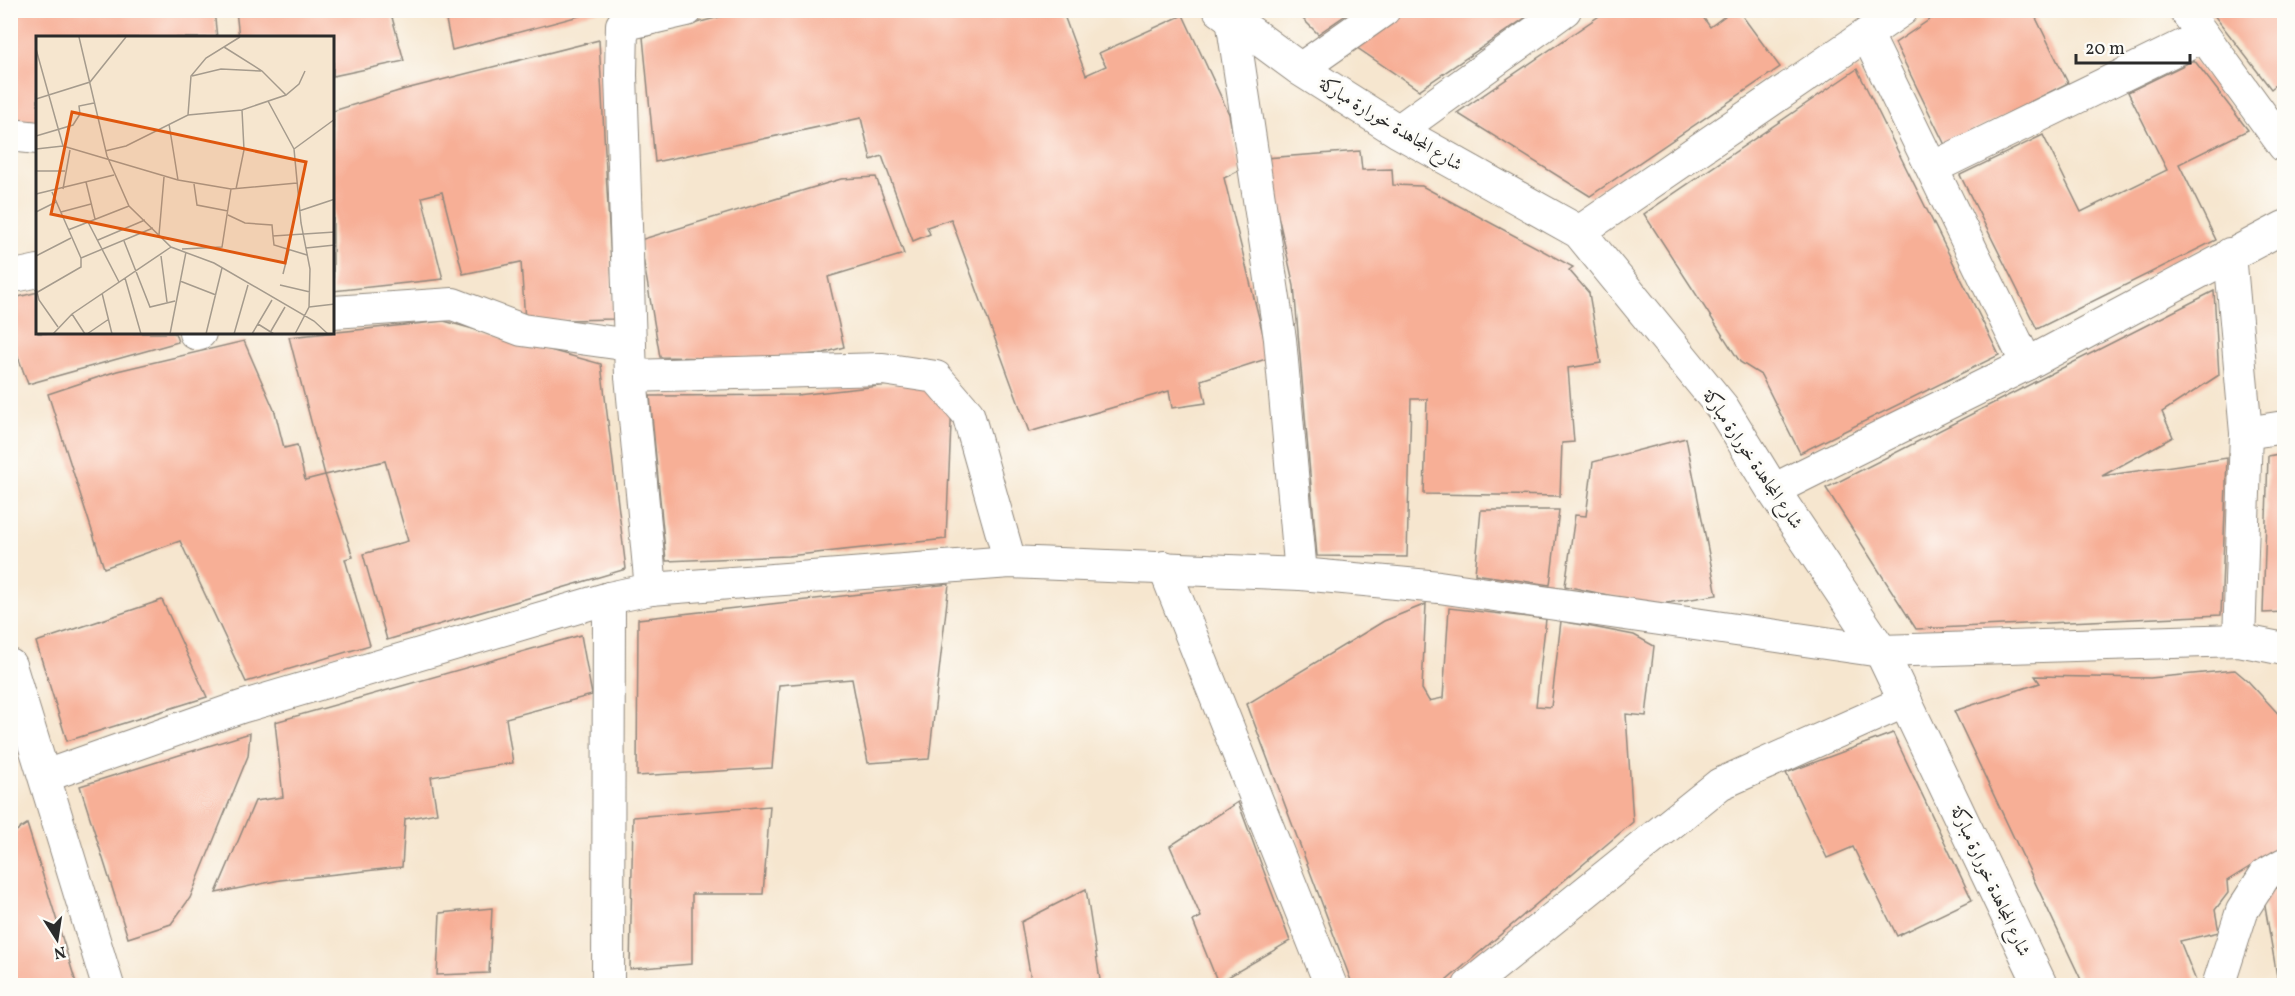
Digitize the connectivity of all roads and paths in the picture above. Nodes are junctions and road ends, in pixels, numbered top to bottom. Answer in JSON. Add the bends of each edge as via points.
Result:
{"nodes":[{"id":1,"x":687,"y":10,"type":"edge"},
{"id":2,"x":1384,"y":10,"type":"edge"},
{"id":3,"x":1565,"y":10,"type":"edge"},
{"id":4,"x":1902,"y":10,"type":"edge"},
{"id":5,"x":2185,"y":10,"type":"edge"},
{"id":6,"x":1226,"y":15,"type":"edge"},
{"id":7,"x":1867,"y":35,"type":"junction"},
{"id":8,"x":2201,"y":37,"type":"junction"},
{"id":9,"x":1300,"y":69,"type":"junction"},
{"id":10,"x":2275,"y":113,"type":"edge"},
{"id":11,"x":1398,"y":131,"type":"junction"},
{"id":12,"x":10,"y":135,"type":"edge"},
{"id":13,"x":36,"y":138,"type":"edge"},
{"id":14,"x":2284,"y":146,"type":"edge"},
{"id":15,"x":1932,"y":168,"type":"junction"},
{"id":16,"x":2284,"y":227,"type":"edge"},
{"id":17,"x":1579,"y":232,"type":"junction"},
{"id":18,"x":2230,"y":254,"type":"junction"},
{"id":19,"x":36,"y":272,"type":"edge"},
{"id":20,"x":10,"y":278,"type":"edge"},
{"id":21,"x":334,"y":312,"type":"edge"},
{"id":22,"x":630,"y":345,"type":"junction"},
{"id":23,"x":2027,"y":364,"type":"junction"},
{"id":24,"x":631,"y":376,"type":"junction"},
{"id":25,"x":2284,"y":427,"type":"edge"},
{"id":26,"x":2246,"y":433,"type":"junction"},
{"id":27,"x":1773,"y":490,"type":"junction"},
{"id":28,"x":1010,"y":562,"type":"junction"},
{"id":29,"x":1164,"y":567,"type":"junction"},
{"id":30,"x":1301,"y":574,"type":"junction"},
{"id":31,"x":651,"y":589,"type":"junction"},
{"id":32,"x":609,"y":598,"type":"junction"},
{"id":33,"x":2239,"y":640,"type":"junction"},
{"id":34,"x":2284,"y":650,"type":"edge"},
{"id":35,"x":1881,"y":651,"type":"junction"},
{"id":36,"x":10,"y":665,"type":"edge"},
{"id":37,"x":1906,"y":701,"type":"junction"},
{"id":38,"x":45,"y":776,"type":"junction"},
{"id":39,"x":2284,"y":864,"type":"edge"},
{"id":40,"x":108,"y":986,"type":"edge"},
{"id":41,"x":608,"y":986,"type":"edge"},
{"id":42,"x":1330,"y":986,"type":"edge"},
{"id":43,"x":1469,"y":986,"type":"edge"},
{"id":44,"x":2041,"y":986,"type":"edge"},
{"id":45,"x":2218,"y":986,"type":"edge"}],
"edges":[{"from":1,"to":22,"type":"street","via":[[622,25]]},
{"from":2,"to":9,"type":"street"},
{"from":3,"to":11,"type":"street"},
{"from":4,"to":7,"type":"street"},
{"from":5,"to":8,"type":"street"},
{"from":6,"to":9,"type":"street","name":"شارع المجاهدة خورارة مباركة"},
{"from":6,"to":30,"type":"street","via":[[1280,339]]},
{"from":7,"to":15,"type":"street"},
{"from":7,"to":17,"type":"street"},
{"from":8,"to":10,"type":"street"},
{"from":8,"to":15,"type":"street"},
{"from":9,"to":11,"type":"street","name":"شارع المجاهدة خورارة مباركة"},
{"from":10,"to":14,"type":"street"},
{"from":11,"to":17,"type":"street","name":"شارع المجاهدة خورارة مباركة"},
{"from":12,"to":13,"type":"street"},
{"from":15,"to":23,"type":"street"},
{"from":16,"to":18,"type":"street"},
{"from":17,"to":27,"type":"street","name":"شارع المجاهدة خورارة مباركة","via":[[1722,406]]},
{"from":18,"to":23,"type":"street"},
{"from":18,"to":26,"type":"street"},
{"from":19,"to":20,"type":"street"},
{"from":21,"to":22,"type":"street","via":[[453,304],[522,330]]},
{"from":22,"to":24,"type":"street"},
{"from":23,"to":27,"type":"street"},
{"from":24,"to":28,"type":"street","via":[[883,369],[936,377],[968,414]]},
{"from":24,"to":31,"type":"street"},
{"from":25,"to":26,"type":"street"},
{"from":26,"to":33,"type":"street"},
{"from":27,"to":35,"type":"street","name":"شارع المجاهدة خورارة مباركة"},
{"from":28,"to":29,"type":"street"},
{"from":28,"to":31,"type":"street"},
{"from":29,"to":30,"type":"street"},
{"from":29,"to":42,"type":"street"},
{"from":30,"to":35,"type":"street","via":[[1440,587]]},
{"from":31,"to":32,"type":"street"},
{"from":32,"to":38,"type":"street","via":[[242,708]]},
{"from":32,"to":41,"type":"street"},
{"from":33,"to":34,"type":"street"},
{"from":33,"to":35,"type":"street"},
{"from":35,"to":37,"type":"street","name":"شارع المجاهدة خورارة مباركة"},
{"from":36,"to":38,"type":"street"},
{"from":37,"to":43,"type":"street","via":[[1720,784]]},
{"from":37,"to":44,"type":"street","name":"شارع المجاهدة خورارة مباركة"},
{"from":38,"to":40,"type":"street"},
{"from":39,"to":45,"type":"street","via":[[2265,875],[2242,911]]}]}
